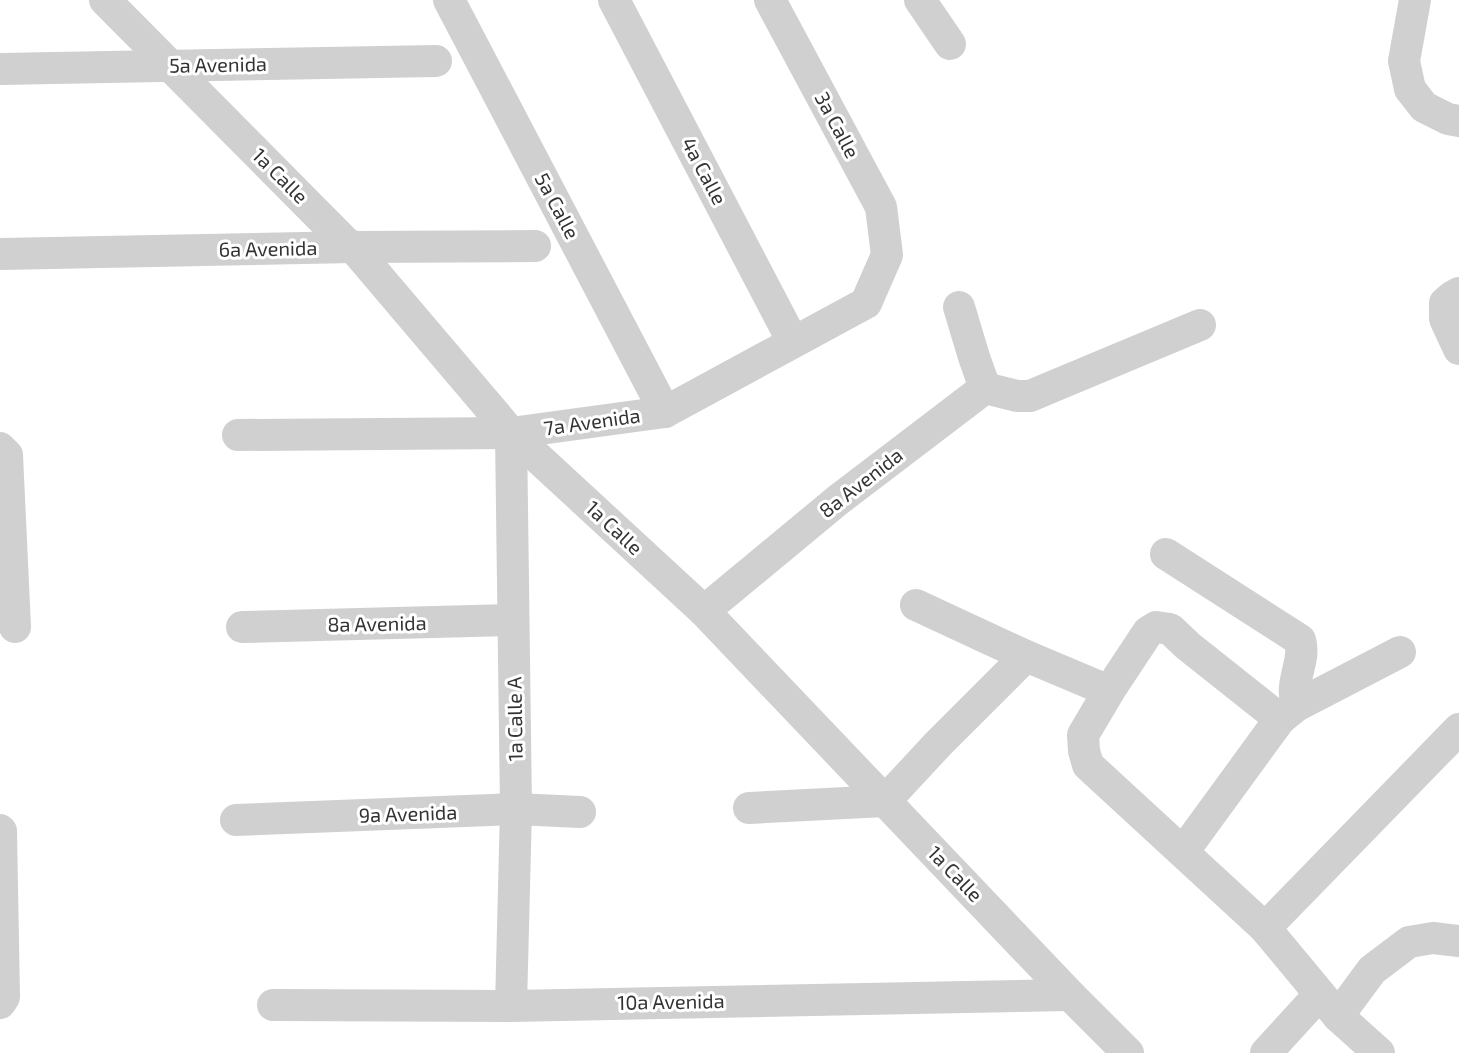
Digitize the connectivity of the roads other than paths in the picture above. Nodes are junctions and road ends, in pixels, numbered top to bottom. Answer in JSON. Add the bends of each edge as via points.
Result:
{"nodes":[{"id":1,"x":105,"y":0,"type":"edge"},
{"id":2,"x":449,"y":0,"type":"edge"},
{"id":3,"x":614,"y":0,"type":"edge"},
{"id":4,"x":770,"y":0,"type":"edge"},
{"id":5,"x":920,"y":0,"type":"edge"},
{"id":6,"x":1415,"y":0,"type":"edge"},
{"id":7,"x":950,"y":44,"type":"dead end"},
{"id":8,"x":436,"y":61,"type":"dead end"},
{"id":9,"x":171,"y":66,"type":"junction"},
{"id":10,"x":0,"y":69,"type":"edge"},
{"id":11,"x":1459,"y":121,"type":"edge"},
{"id":12,"x":535,"y":246,"type":"dead end"},
{"id":13,"x":353,"y":247,"type":"junction"},
{"id":14,"x":0,"y":254,"type":"edge"},
{"id":15,"x":887,"y":255,"type":"joint"},
{"id":16,"x":1459,"y":292,"type":"edge"},
{"id":17,"x":959,"y":307,"type":"dead end"},
{"id":18,"x":1200,"y":325,"type":"dead end"},
{"id":19,"x":793,"y":342,"type":"junction"},
{"id":20,"x":1459,"y":349,"type":"edge"},
{"id":21,"x":985,"y":388,"type":"junction"},
{"id":22,"x":665,"y":412,"type":"junction"},
{"id":23,"x":511,"y":433,"type":"junction"},
{"id":24,"x":238,"y":435,"type":"dead end"},
{"id":25,"x":0,"y":448,"type":"edge"},
{"id":26,"x":1166,"y":554,"type":"dead end"},
{"id":27,"x":916,"y":605,"type":"dead end"},
{"id":28,"x":704,"y":611,"type":"junction"},
{"id":29,"x":513,"y":620,"type":"junction"},
{"id":30,"x":15,"y":627,"type":"dead end"},
{"id":31,"x":242,"y":627,"type":"dead end"},
{"id":32,"x":1400,"y":652,"type":"dead end"},
{"id":33,"x":1026,"y":656,"type":"junction"},
{"id":34,"x":1109,"y":691,"type":"junction"},
{"id":35,"x":1288,"y":713,"type":"junction"},
{"id":36,"x":1459,"y":729,"type":"edge"},
{"id":37,"x":885,"y":801,"type":"junction"},
{"id":38,"x":749,"y":808,"type":"dead end"},
{"id":39,"x":516,"y":809,"type":"junction"},
{"id":40,"x":580,"y":812,"type":"dead end"},
{"id":41,"x":236,"y":820,"type":"dead end"},
{"id":42,"x":0,"y":830,"type":"edge"},
{"id":43,"x":1184,"y":852,"type":"junction"},
{"id":44,"x":1265,"y":928,"type":"junction"},
{"id":45,"x":1459,"y":941,"type":"edge"},
{"id":46,"x":1070,"y":995,"type":"junction"},
{"id":47,"x":2,"y":1000,"type":"edge"},
{"id":48,"x":273,"y":1005,"type":"dead end"},
{"id":49,"x":511,"y":1005,"type":"junction"},
{"id":50,"x":1329,"y":1005,"type":"junction"},
{"id":51,"x":1128,"y":1053,"type":"edge"},
{"id":52,"x":1266,"y":1053,"type":"edge"},
{"id":53,"x":1379,"y":1053,"type":"edge"}],
"edges":[{"from":1,"to":9,"type":"street","name":"1a Calle"},
{"from":2,"to":22,"type":"street","name":"5a Calle"},
{"from":3,"to":19,"type":"street","name":"4a Calle"},
{"from":4,"to":15,"type":"street","name":"3a Calle","via":[[881,207]]},
{"from":5,"to":7,"type":"street"},
{"from":6,"to":11,"type":"street","via":[[1404,62],[1410,89],[1424,106]]},
{"from":8,"to":9,"type":"street","name":"5a Avenida"},
{"from":9,"to":10,"type":"street","name":"5a Avenida"},
{"from":9,"to":13,"type":"street","name":"1a Calle"},
{"from":12,"to":13,"type":"street","name":"6a Avenida"},
{"from":13,"to":14,"type":"street","name":"6a Avenida"},
{"from":13,"to":23,"type":"street","name":"1a Calle"},
{"from":15,"to":19,"type":"street","name":"7a Avenida","via":[[866,303]]},
{"from":16,"to":20,"type":"street","via":[[1445,303],[1445,319]]},
{"from":17,"to":21,"type":"street"},
{"from":18,"to":21,"type":"street","via":[[1030,396]]},
{"from":19,"to":22,"type":"street","name":"7a Avenida"},
{"from":21,"to":28,"type":"street","name":"8a Avenida","via":[[838,500]]},
{"from":22,"to":23,"type":"street","name":"7a Avenida"},
{"from":23,"to":24,"type":"street","name":"7a Avenida"},
{"from":23,"to":28,"type":"street","name":"1a Calle"},
{"from":23,"to":29,"type":"street","name":"1a Calle A"},
{"from":25,"to":30,"type":"street","via":[[7,455]]},
{"from":26,"to":35,"type":"street","via":[[1300,640]]},
{"from":27,"to":33,"type":"street"},
{"from":28,"to":37,"type":"street","name":"1a Calle"},
{"from":29,"to":31,"type":"street","name":"8a Avenida"},
{"from":29,"to":39,"type":"street","name":"1a Calle A"},
{"from":32,"to":35,"type":"street"},
{"from":33,"to":34,"type":"street"},
{"from":33,"to":37,"type":"street"},
{"from":34,"to":35,"type":"street","via":[[1148,632],[1156,627],[1170,629],[1188,646]]},
{"from":34,"to":43,"type":"street","via":[[1083,735],[1088,765]]},
{"from":35,"to":43,"type":"street"},
{"from":36,"to":44,"type":"street"},
{"from":37,"to":38,"type":"street"},
{"from":37,"to":46,"type":"street","name":"1a Calle"},
{"from":39,"to":40,"type":"street","name":"9a Avenida"},
{"from":39,"to":41,"type":"street","name":"9a Avenida"},
{"from":39,"to":49,"type":"street","name":"1a Calle A"},
{"from":42,"to":47,"type":"street"},
{"from":43,"to":44,"type":"street"},
{"from":44,"to":50,"type":"street"},
{"from":45,"to":50,"type":"street","via":[[1433,938],[1409,942]]},
{"from":46,"to":49,"type":"street","name":"10a Avenida"},
{"from":46,"to":51,"type":"street","name":"1a Calle"},
{"from":48,"to":49,"type":"street","name":"10a Avenida"},
{"from":50,"to":52,"type":"street"},
{"from":50,"to":53,"type":"street"}]}
